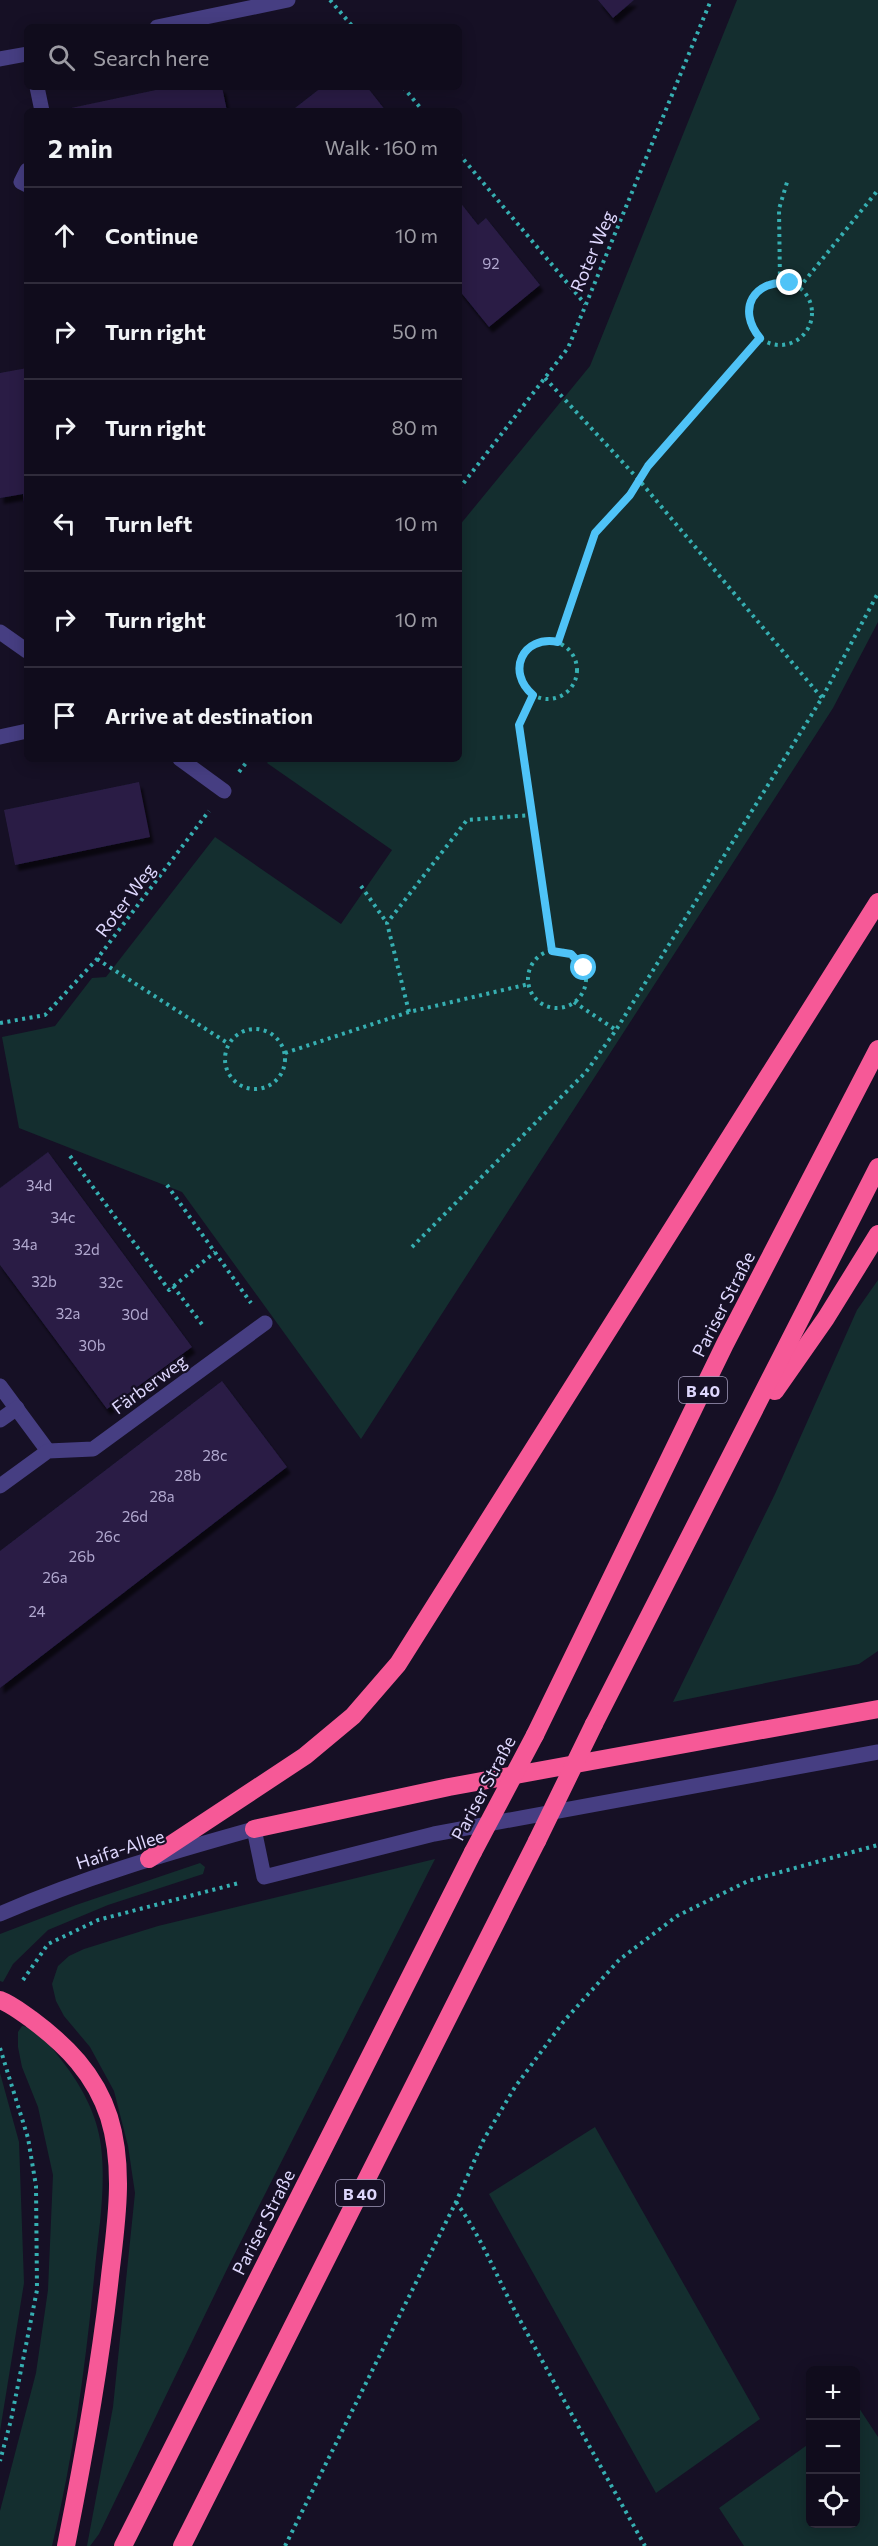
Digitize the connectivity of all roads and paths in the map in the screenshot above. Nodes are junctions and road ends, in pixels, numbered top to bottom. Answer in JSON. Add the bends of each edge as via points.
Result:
{"nodes":[{"id":1,"x":288,"y":0,"type":"edge"},
{"id":2,"x":330,"y":0,"type":"edge"},
{"id":3,"x":711,"y":0,"type":"edge"},
{"id":4,"x":172,"y":24,"type":"edge"},
{"id":5,"x":350,"y":24,"type":"edge"},
{"id":6,"x":24,"y":55,"type":"edge"},
{"id":7,"x":0,"y":59,"type":"edge"},
{"id":8,"x":38,"y":90,"type":"edge"},
{"id":9,"x":406,"y":90,"type":"edge"},
{"id":10,"x":41,"y":108,"type":"edge"},
{"id":11,"x":420,"y":108,"type":"edge"},
{"id":12,"x":462,"y":158,"type":"edge"},
{"id":13,"x":788,"y":179,"type":"dead end"},
{"id":14,"x":878,"y":190,"type":"edge"},
{"id":15,"x":780,"y":282,"type":"junction"},
{"id":16,"x":799,"y":288,"type":"junction"},
{"id":17,"x":585,"y":304,"type":"junction"},
{"id":18,"x":760,"y":338,"type":"junction"},
{"id":19,"x":545,"y":378,"type":"junction"},
{"id":20,"x":639,"y":480,"type":"junction"},
{"id":21,"x":462,"y":485,"type":"edge"},
{"id":22,"x":878,"y":593,"type":"edge"},
{"id":23,"x":0,"y":632,"type":"edge"},
{"id":24,"x":558,"y":642,"type":"junction"},
{"id":25,"x":24,"y":649,"type":"edge"},
{"id":26,"x":533,"y":695,"type":"junction"},
{"id":27,"x":822,"y":698,"type":"junction"},
{"id":28,"x":24,"y":732,"type":"edge"},
{"id":29,"x":0,"y":737,"type":"edge"},
{"id":30,"x":184,"y":762,"type":"edge"},
{"id":31,"x":247,"y":762,"type":"edge"},
{"id":32,"x":224,"y":791,"type":"junction"},
{"id":33,"x":531,"y":815,"type":"junction"},
{"id":34,"x":361,"y":886,"type":"dead end"},
{"id":35,"x":878,"y":902,"type":"edge"},
{"id":36,"x":387,"y":923,"type":"junction"},
{"id":37,"x":552,"y":951,"type":"junction"},
{"id":38,"x":97,"y":960,"type":"junction"},
{"id":39,"x":529,"y":984,"type":"junction"},
{"id":40,"x":574,"y":1002,"type":"junction"},
{"id":41,"x":409,"y":1012,"type":"junction"},
{"id":42,"x":0,"y":1023,"type":"edge"},
{"id":43,"x":616,"y":1030,"type":"junction"},
{"id":44,"x":229,"y":1044,"type":"junction"},
{"id":45,"x":878,"y":1048,"type":"edge"},
{"id":46,"x":285,"y":1053,"type":"junction"},
{"id":47,"x":70,"y":1156,"type":"dead end"},
{"id":48,"x":878,"y":1167,"type":"edge"},
{"id":49,"x":167,"y":1185,"type":"dead end"},
{"id":50,"x":878,"y":1234,"type":"edge"},
{"id":51,"x":412,"y":1247,"type":"dead end"},
{"id":52,"x":215,"y":1252,"type":"junction"},
{"id":53,"x":173,"y":1286,"type":"junction"},
{"id":54,"x":265,"y":1323,"type":"joint"},
{"id":55,"x":204,"y":1328,"type":"dead end"},
{"id":56,"x":0,"y":1386,"type":"edge"},
{"id":57,"x":17,"y":1408,"type":"junction"},
{"id":58,"x":0,"y":1420,"type":"edge"},
{"id":59,"x":737,"y":1447,"type":"junction"},
{"id":60,"x":48,"y":1451,"type":"junction"},
{"id":61,"x":0,"y":1485,"type":"edge"},
{"id":62,"x":878,"y":1708,"type":"edge"},
{"id":63,"x":878,"y":1752,"type":"edge"},
{"id":64,"x":254,"y":1829,"type":"junction"},
{"id":65,"x":878,"y":1845,"type":"edge"},
{"id":66,"x":149,"y":1859,"type":"junction"},
{"id":67,"x":264,"y":1877,"type":"junction"},
{"id":68,"x":0,"y":1914,"type":"edge"},
{"id":69,"x":4,"y":2001,"type":"edge"},
{"id":70,"x":0,"y":2048,"type":"edge"},
{"id":71,"x":456,"y":2202,"type":"junction"},
{"id":72,"x":0,"y":2461,"type":"edge"},
{"id":73,"x":66,"y":2546,"type":"edge"},
{"id":74,"x":123,"y":2546,"type":"edge"},
{"id":75,"x":182,"y":2546,"type":"edge"},
{"id":76,"x":285,"y":2546,"type":"edge"},
{"id":77,"x":645,"y":2546,"type":"edge"}],
"edges":[{"from":1,"to":4,"type":"street"},
{"from":2,"to":5,"type":"path"},
{"from":3,"to":17,"type":"path","name":"Roter Weg"},
{"from":6,"to":7,"type":"street"},
{"from":8,"to":10,"type":"street"},
{"from":9,"to":11,"type":"path"},
{"from":12,"to":17,"type":"path"},
{"from":13,"to":15,"type":"path","via":[[779,209]]},
{"from":14,"to":16,"type":"path"},
{"from":15,"to":16,"type":"path"},
{"from":15,"to":18,"type":"path","via":[[759,289],[749,308],[749,319]]},
{"from":16,"to":18,"type":"path","via":[[807,295],[812,314],[805,333],[788,344],[769,343]]},
{"from":17,"to":19,"type":"path","name":"Roter Weg","via":[[568,348]]},
{"from":18,"to":20,"type":"path"},
{"from":19,"to":20,"type":"path"},
{"from":19,"to":21,"type":"path","name":"Roter Weg"},
{"from":20,"to":24,"type":"path","via":[[595,533]]},
{"from":20,"to":27,"type":"path"},
{"from":22,"to":27,"type":"path"},
{"from":23,"to":25,"type":"street"},
{"from":24,"to":26,"type":"path","via":[[538,642],[524,653],[519,672]]},
{"from":24,"to":26,"type":"path","via":[[573,653],[577,663],[575,682],[561,696]]},
{"from":26,"to":33,"type":"path","via":[[519,725]]},
{"from":27,"to":43,"type":"path"},
{"from":28,"to":29,"type":"street"},
{"from":30,"to":32,"type":"street"},
{"from":31,"to":32,"type":"path","name":"Roter Weg"},
{"from":32,"to":38,"type":"path","name":"Roter Weg"},
{"from":33,"to":36,"type":"path","via":[[467,820]]},
{"from":33,"to":37,"type":"path"},
{"from":34,"to":36,"type":"path"},
{"from":35,"to":66,"type":"highway","via":[[398,1664],[353,1716],[305,1756]]},
{"from":36,"to":41,"type":"path"},
{"from":37,"to":39,"type":"path","via":[[531,967]]},
{"from":37,"to":40,"type":"path","via":[[571,954],[584,968],[585,987]]},
{"from":38,"to":42,"type":"path","name":"Roter Weg","via":[[45,1016]]},
{"from":38,"to":44,"type":"path"},
{"from":39,"to":40,"type":"path","via":[[538,1001],[546,1006],[566,1007]]},
{"from":39,"to":41,"type":"path"},
{"from":40,"to":43,"type":"path"},
{"from":41,"to":46,"type":"path"},
{"from":43,"to":51,"type":"path","via":[[586,1072]]},
{"from":44,"to":46,"type":"path","via":[[244,1031],[265,1030],[281,1043]]},
{"from":44,"to":46,"type":"path","via":[[228,1072],[251,1089],[261,1089],[277,1080],[283,1072]]},
{"from":45,"to":74,"type":"highway","name":"Pariser Straße","number":"B 40","bridge":true,"via":[[725,1344],[535,1735]]},
{"from":47,"to":53,"type":"path","via":[[169,1290]]},
{"from":48,"to":59,"type":"highway","number":"B 40"},
{"from":49,"to":52,"type":"path"},
{"from":50,"to":59,"type":"highway","via":[[826,1318]]},
{"from":52,"to":53,"type":"path"},
{"from":52,"to":54,"type":"path"},
{"from":53,"to":55,"type":"path"},
{"from":54,"to":60,"type":"street","name":"Färberweg","via":[[93,1449]]},
{"from":56,"to":57,"type":"street"},
{"from":57,"to":58,"type":"street"},
{"from":57,"to":60,"type":"street"},
{"from":59,"to":75,"type":"highway","number":"B 40","bridge":true},
{"from":60,"to":61,"type":"street"},
{"from":62,"to":64,"type":"highway","via":[[449,1787]]},
{"from":63,"to":67,"type":"street","via":[[434,1834]]},
{"from":64,"to":66,"type":"street","name":"Haifa-Allee"},
{"from":64,"to":67,"type":"street"},
{"from":65,"to":71,"type":"path","via":[[748,1881],[677,1916],[619,1960],[564,2021],[515,2087],[484,2139]]},
{"from":66,"to":68,"type":"street","name":"Haifa-Allee"},
{"from":67,"to":69,"type":"path","via":[[98,1920],[48,1944]]},
{"from":69,"to":73,"type":"highway","via":[[55,2039],[84,2068],[100,2092],[116,2154],[118,2207],[100,2360]]},
{"from":70,"to":72,"type":"path","via":[[28,2138],[36,2186],[37,2289]]},
{"from":71,"to":76,"type":"path"},
{"from":71,"to":77,"type":"path","via":[[473,2226],[521,2323]]}]}
